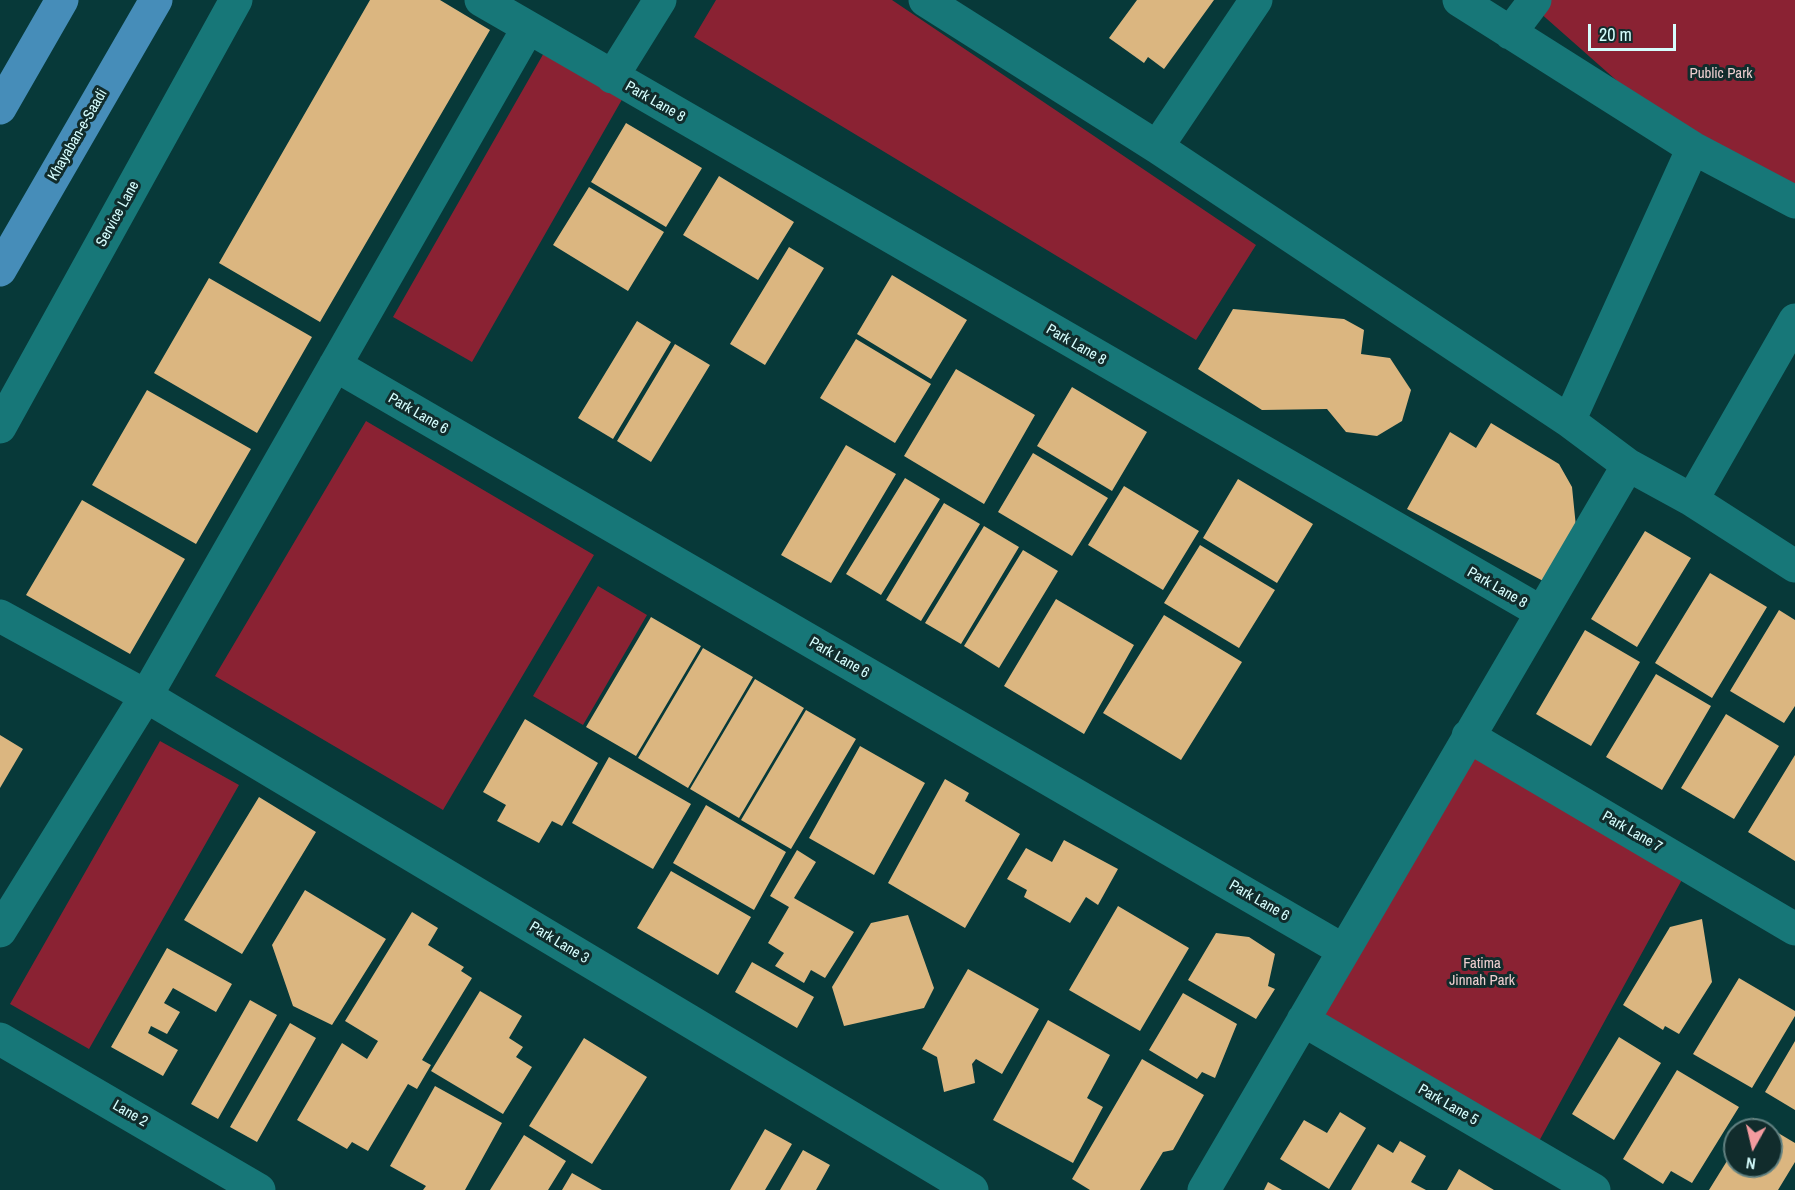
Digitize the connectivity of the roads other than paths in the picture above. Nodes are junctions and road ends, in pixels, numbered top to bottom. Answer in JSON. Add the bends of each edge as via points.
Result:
{"nodes":[{"id":1,"x":62,"y":0,"type":"edge"},
{"id":2,"x":156,"y":0,"type":"edge"},
{"id":3,"x":236,"y":0,"type":"edge"},
{"id":4,"x":481,"y":0,"type":"edge"},
{"id":5,"x":660,"y":0,"type":"edge"},
{"id":6,"x":925,"y":0,"type":"edge"},
{"id":7,"x":1256,"y":0,"type":"edge"},
{"id":8,"x":1459,"y":0,"type":"edge"},
{"id":9,"x":1535,"y":0,"type":"edge"},
{"id":10,"x":528,"y":28,"type":"junction"},
{"id":11,"x":1510,"y":33,"type":"junction"},
{"id":12,"x":612,"y":77,"type":"junction"},
{"id":13,"x":0,"y":108,"type":"edge"},
{"id":14,"x":1157,"y":147,"type":"junction"},
{"id":15,"x":1693,"y":148,"type":"junction"},
{"id":16,"x":1795,"y":202,"type":"edge"},
{"id":17,"x":0,"y":270,"type":"edge"},
{"id":18,"x":1795,"y":320,"type":"edge"},
{"id":19,"x":335,"y":365,"type":"junction"},
{"id":20,"x":1569,"y":421,"type":"junction"},
{"id":21,"x":0,"y":427,"type":"edge"},
{"id":22,"x":1628,"y":465,"type":"junction"},
{"id":23,"x":1692,"y":500,"type":"junction"},
{"id":24,"x":1795,"y":566,"type":"edge"},
{"id":25,"x":1541,"y":612,"type":"junction"},
{"id":26,"x":0,"y":616,"type":"edge"},
{"id":27,"x":146,"y":696,"type":"junction"},
{"id":28,"x":1468,"y":736,"type":"junction"},
{"id":29,"x":1795,"y":929,"type":"edge"},
{"id":30,"x":0,"y":931,"type":"edge"},
{"id":31,"x":1343,"y":950,"type":"junction"},
{"id":32,"x":1303,"y":1020,"type":"junction"},
{"id":33,"x":0,"y":1039,"type":"edge"},
{"id":34,"x":259,"y":1190,"type":"edge"},
{"id":35,"x":972,"y":1190,"type":"edge"},
{"id":36,"x":1204,"y":1190,"type":"edge"},
{"id":37,"x":1594,"y":1190,"type":"edge"}],
"edges":[{"from":1,"to":13,"type":"main road"},
{"from":2,"to":17,"type":"main road","name":"Khayaban-e-Saadi"},
{"from":3,"to":21,"type":"street","name":"Service Lane"},
{"from":4,"to":10,"type":"street"},
{"from":5,"to":12,"type":"street"},
{"from":6,"to":14,"type":"street"},
{"from":7,"to":14,"type":"street"},
{"from":8,"to":11,"type":"street"},
{"from":9,"to":11,"type":"street"},
{"from":10,"to":12,"type":"street","name":"Park Lane 8"},
{"from":10,"to":19,"type":"street"},
{"from":11,"to":15,"type":"street"},
{"from":12,"to":25,"type":"street","name":"Park Lane 8"},
{"from":14,"to":20,"type":"street"},
{"from":15,"to":16,"type":"street"},
{"from":15,"to":20,"type":"street"},
{"from":18,"to":23,"type":"street"},
{"from":19,"to":27,"type":"street"},
{"from":19,"to":31,"type":"street","name":"Park Lane 6"},
{"from":20,"to":22,"type":"street"},
{"from":22,"to":23,"type":"street"},
{"from":22,"to":25,"type":"street"},
{"from":23,"to":24,"type":"street"},
{"from":25,"to":28,"type":"street"},
{"from":26,"to":27,"type":"street","name":"Park Lane 3"},
{"from":27,"to":30,"type":"street"},
{"from":27,"to":35,"type":"street","name":"Park Lane 3"},
{"from":28,"to":29,"type":"street","name":"Park Lane 7"},
{"from":28,"to":31,"type":"street"},
{"from":31,"to":32,"type":"street"},
{"from":32,"to":36,"type":"street"},
{"from":32,"to":37,"type":"street","name":"Park Lane 5"},
{"from":33,"to":34,"type":"street","name":"Lane 2"}]}
